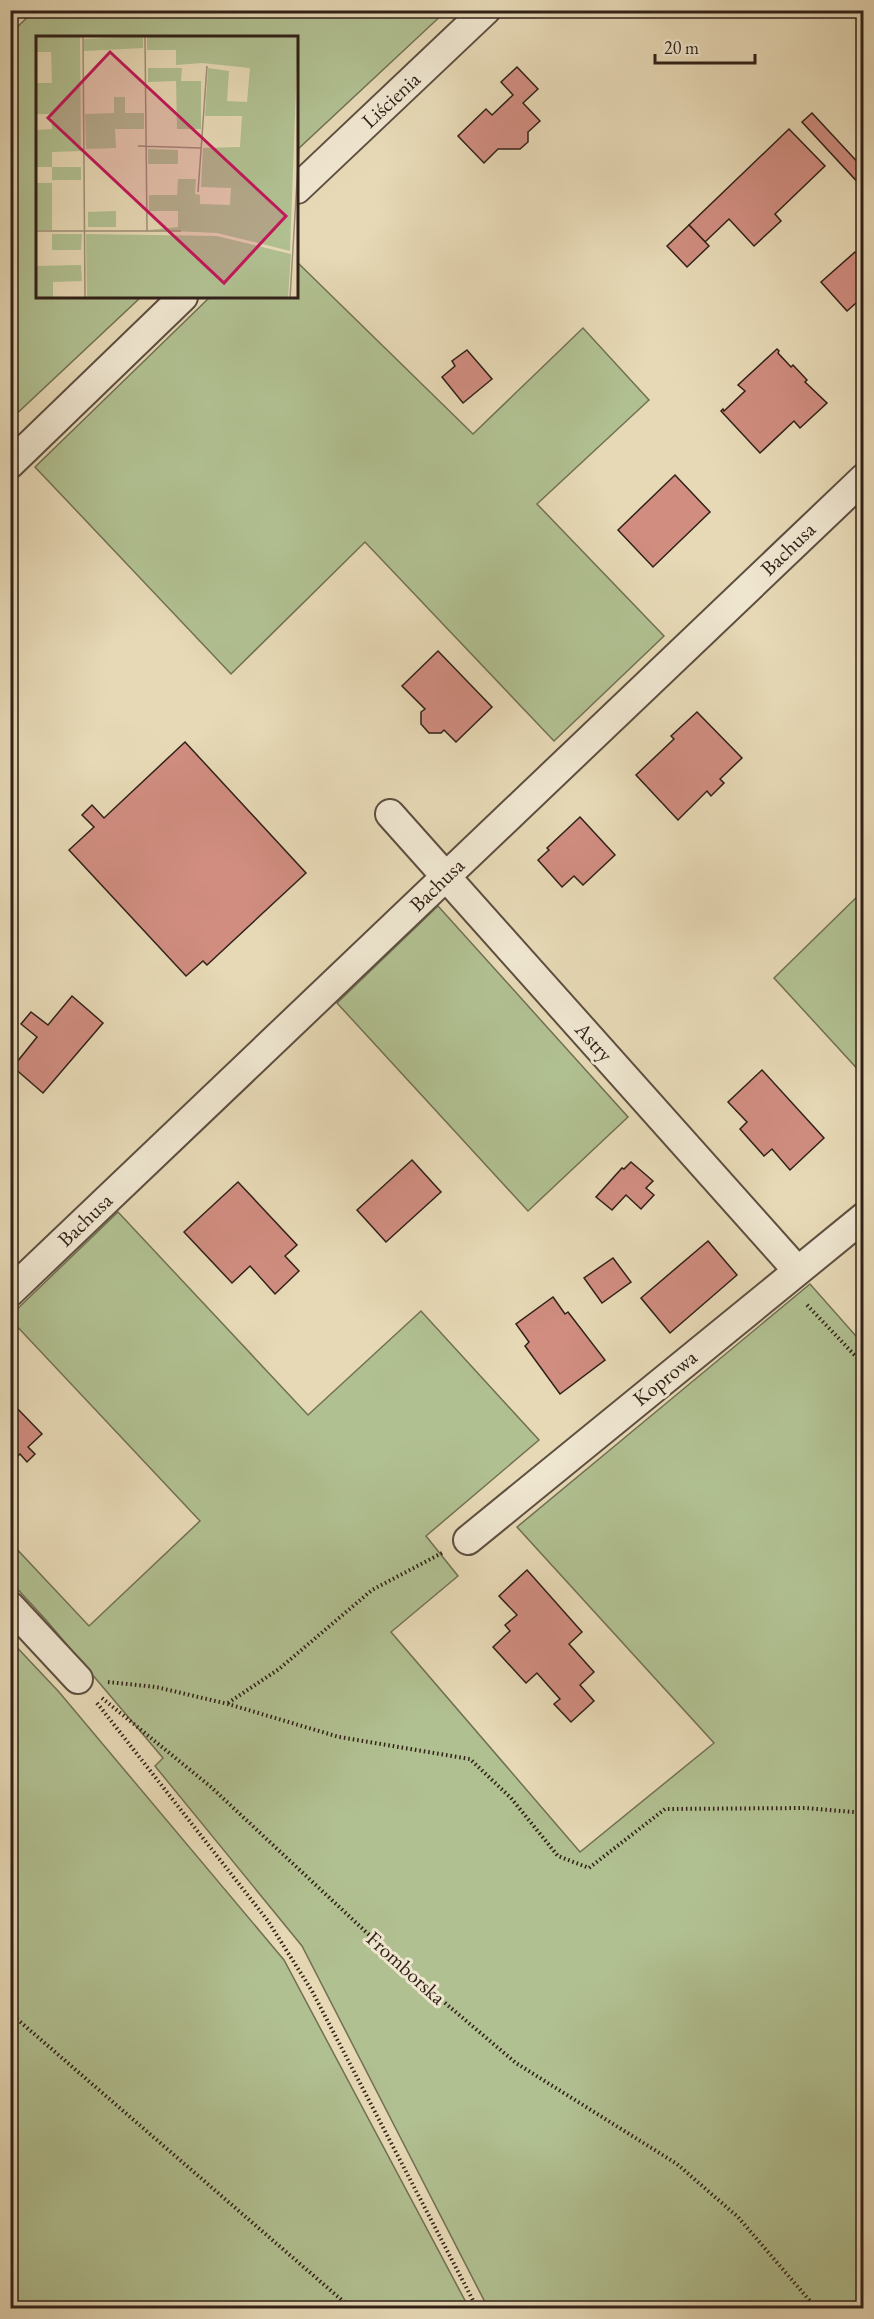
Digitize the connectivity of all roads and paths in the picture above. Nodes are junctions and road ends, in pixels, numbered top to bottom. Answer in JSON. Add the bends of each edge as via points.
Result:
{"nodes":[{"id":1,"x":486,"y":10,"type":"edge"},
{"id":2,"x":298,"y":188,"type":"edge"},
{"id":3,"x":182,"y":298,"type":"edge"},
{"id":4,"x":10,"y":464,"type":"edge"},
{"id":5,"x":864,"y":478,"type":"edge"},
{"id":6,"x":390,"y":814,"type":"dead end"},
{"id":7,"x":446,"y":877,"type":"junction"},
{"id":8,"x":864,"y":1216,"type":"edge"},
{"id":9,"x":791,"y":1275,"type":"junction"},
{"id":10,"x":10,"y":1292,"type":"edge"},
{"id":11,"x":864,"y":1365,"type":"edge"},
{"id":12,"x":468,"y":1540,"type":"joint"},
{"id":13,"x":10,"y":1606,"type":"edge"},
{"id":14,"x":78,"y":1679,"type":"junction"},
{"id":15,"x":228,"y":1704,"type":"junction"},
{"id":16,"x":864,"y":1813,"type":"edge"},
{"id":17,"x":10,"y":2013,"type":"edge"},
{"id":18,"x":351,"y":2308,"type":"edge"},
{"id":19,"x":477,"y":2308,"type":"edge"},
{"id":20,"x":816,"y":2308,"type":"edge"}],
"edges":[{"from":1,"to":2,"type":"street","name":"Liścienia"},
{"from":3,"to":4,"type":"street"},
{"from":5,"to":7,"type":"street","name":"Bachusa"},
{"from":6,"to":7,"type":"street","name":"Astry"},
{"from":7,"to":9,"type":"street","name":"Astry"},
{"from":7,"to":10,"type":"street","name":"Bachusa"},
{"from":8,"to":9,"type":"street","name":"Koprowa"},
{"from":9,"to":11,"type":"path"},
{"from":9,"to":12,"type":"street","name":"Koprowa"},
{"from":12,"to":15,"type":"path","via":[[372,1590],[279,1669]]},
{"from":13,"to":14,"type":"street"},
{"from":14,"to":15,"type":"path","via":[[156,1687]]},
{"from":14,"to":19,"type":"path","via":[[281,1941],[312,1991]]},
{"from":14,"to":20,"type":"path","name":"Fromborska","via":[[211,1787],[412,1975],[516,2063],[677,2164],[738,2217]]},
{"from":15,"to":16,"type":"path","via":[[339,1737],[470,1759],[511,1798],[558,1856],[589,1868],[665,1809],[806,1808]]},
{"from":17,"to":18,"type":"path"}]}
